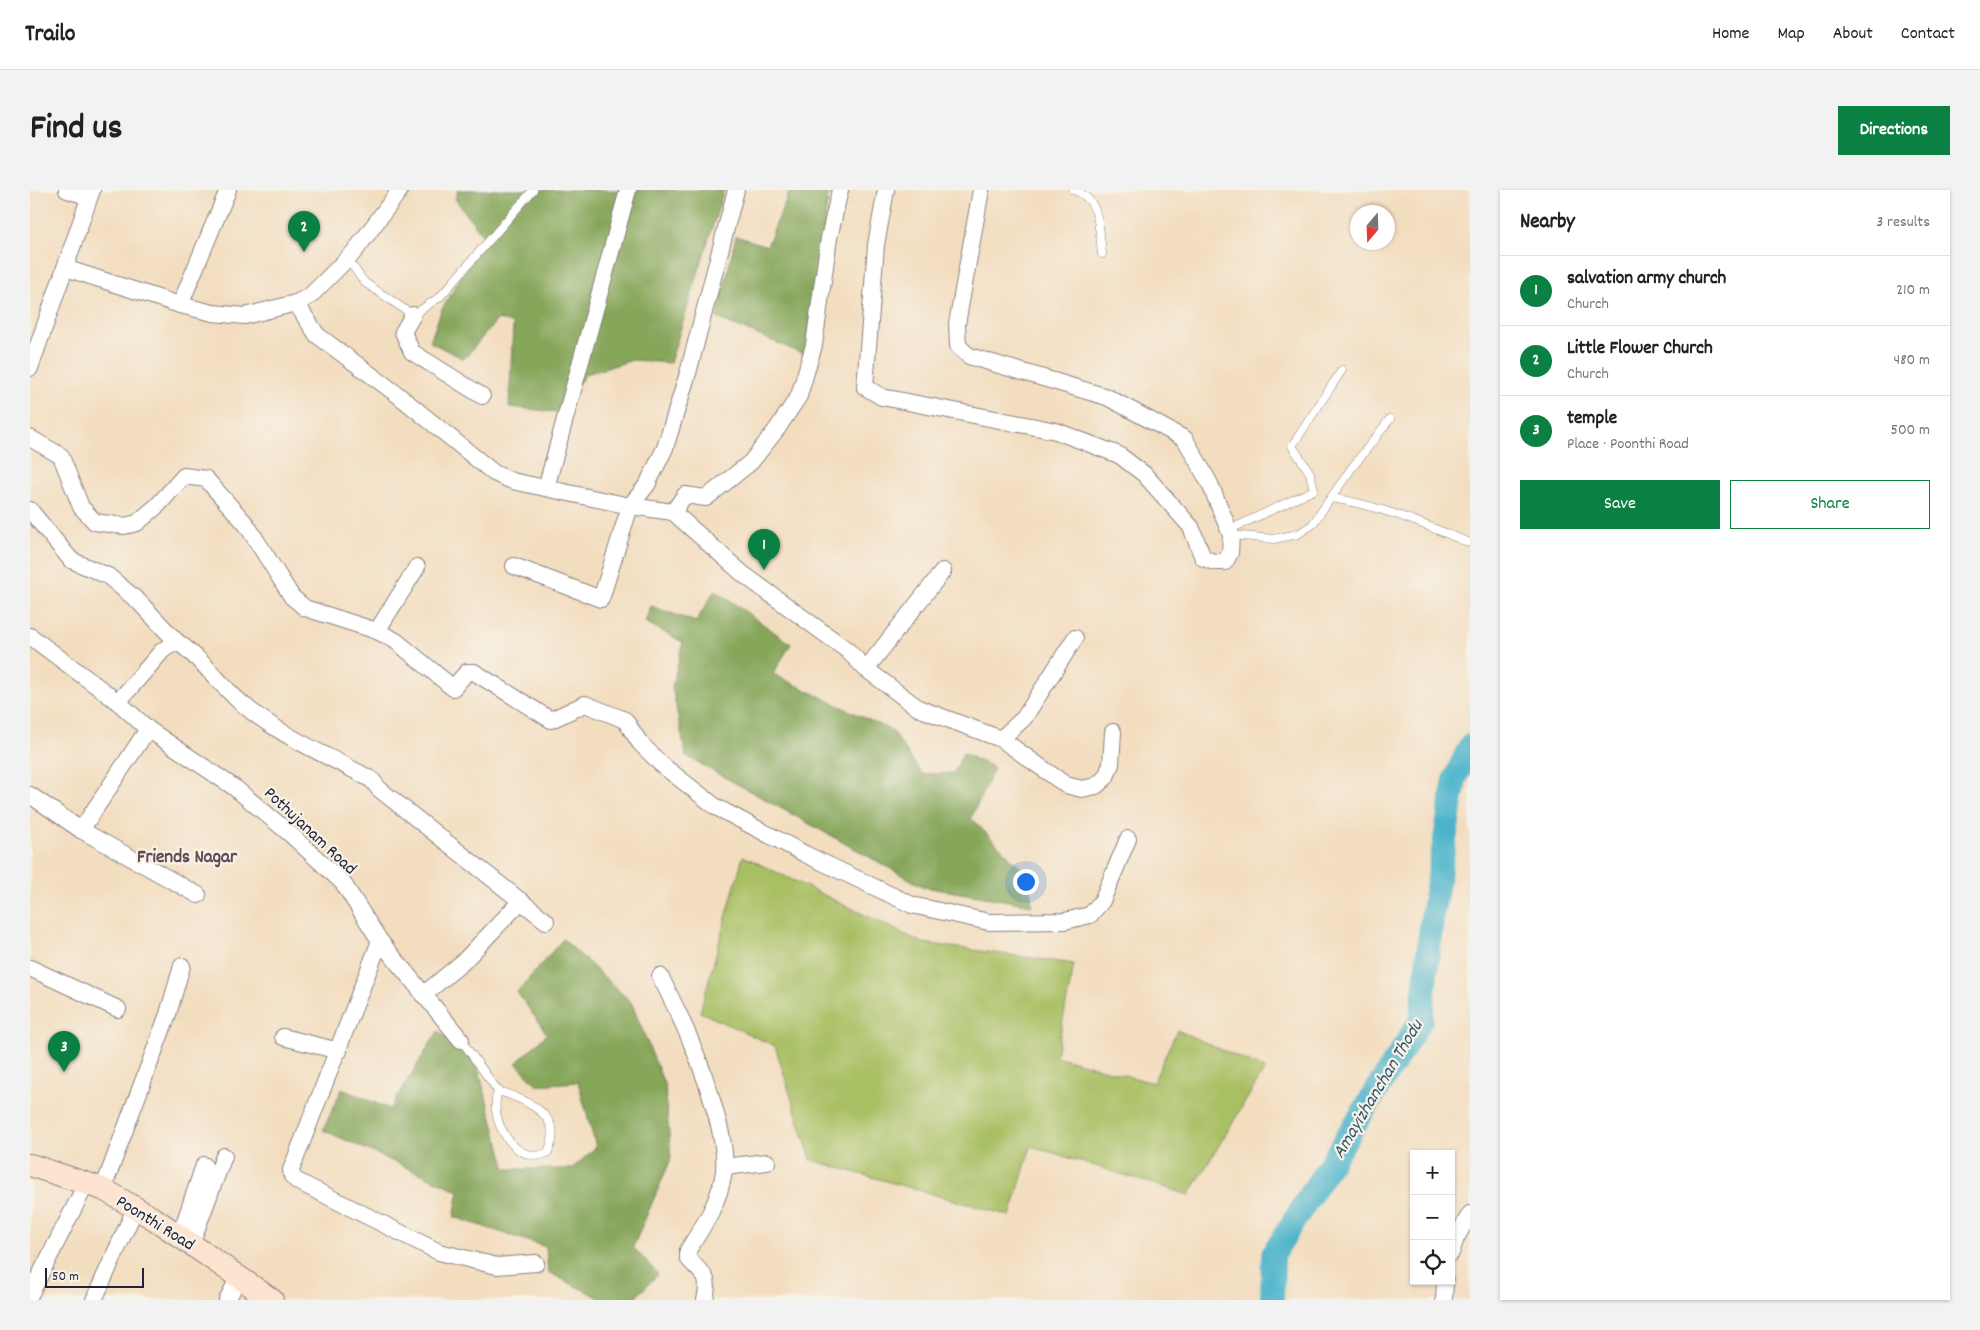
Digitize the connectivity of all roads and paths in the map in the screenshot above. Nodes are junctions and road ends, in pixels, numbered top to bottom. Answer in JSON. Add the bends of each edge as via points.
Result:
{"nodes":[{"id":1,"x":66,"y":190,"type":"edge"},
{"id":2,"x":228,"y":190,"type":"edge"},
{"id":3,"x":400,"y":190,"type":"edge"},
{"id":4,"x":533,"y":190,"type":"edge"},
{"id":5,"x":628,"y":190,"type":"edge"},
{"id":6,"x":736,"y":190,"type":"edge"},
{"id":7,"x":840,"y":190,"type":"edge"},
{"id":8,"x":886,"y":190,"type":"edge"},
{"id":9,"x":981,"y":190,"type":"edge"},
{"id":10,"x":1073,"y":190,"type":"edge"},
{"id":11,"x":91,"y":194,"type":"edge"},
{"id":12,"x":1102,"y":254,"type":"dead end"},
{"id":13,"x":347,"y":258,"type":"junction"},
{"id":14,"x":65,"y":268,"type":"junction"},
{"id":15,"x":296,"y":304,"type":"junction"},
{"id":16,"x":180,"y":305,"type":"junction"},
{"id":17,"x":413,"y":316,"type":"junction"},
{"id":18,"x":33,"y":351,"type":"edge"},
{"id":19,"x":30,"y":368,"type":"edge"},
{"id":20,"x":1342,"y":370,"type":"dead end"},
{"id":21,"x":482,"y":396,"type":"dead end"},
{"id":22,"x":1390,"y":419,"type":"dead end"},
{"id":23,"x":30,"y":438,"type":"edge"},
{"id":24,"x":546,"y":488,"type":"junction"},
{"id":25,"x":1331,"y":498,"type":"junction"},
{"id":26,"x":630,"y":506,"type":"junction"},
{"id":27,"x":30,"y":510,"type":"edge"},
{"id":28,"x":673,"y":512,"type":"junction"},
{"id":29,"x":1230,"y":533,"type":"junction"},
{"id":30,"x":1470,"y":543,"type":"edge"},
{"id":31,"x":514,"y":566,"type":"dead end"},
{"id":32,"x":417,"y":567,"type":"dead end"},
{"id":33,"x":944,"y":571,"type":"dead end"},
{"id":34,"x":378,"y":631,"type":"junction"},
{"id":35,"x":30,"y":636,"type":"edge"},
{"id":36,"x":1075,"y":638,"type":"dead end"},
{"id":37,"x":176,"y":641,"type":"junction"},
{"id":38,"x":866,"y":669,"type":"junction"},
{"id":39,"x":118,"y":702,"type":"junction"},
{"id":40,"x":148,"y":730,"type":"junction"},
{"id":41,"x":1113,"y":732,"type":"dead end"},
{"id":42,"x":1001,"y":739,"type":"junction"},
{"id":43,"x":30,"y":796,"type":"edge"},
{"id":44,"x":81,"y":830,"type":"junction"},
{"id":45,"x":1128,"y":839,"type":"dead end"},
{"id":46,"x":198,"y":895,"type":"dead end"},
{"id":47,"x":521,"y":901,"type":"junction"},
{"id":48,"x":546,"y":921,"type":"dead end"},
{"id":49,"x":380,"y":941,"type":"junction"},
{"id":50,"x":182,"y":966,"type":"dead end"},
{"id":51,"x":30,"y":968,"type":"edge"},
{"id":52,"x":660,"y":976,"type":"dead end"},
{"id":53,"x":423,"y":995,"type":"junction"},
{"id":54,"x":118,"y":1009,"type":"dead end"},
{"id":55,"x":283,"y":1037,"type":"dead end"},
{"id":56,"x":461,"y":1040,"type":"joint"},
{"id":57,"x":339,"y":1051,"type":"junction"},
{"id":58,"x":498,"y":1092,"type":"junction"},
{"id":59,"x":224,"y":1156,"type":"dead end"},
{"id":60,"x":767,"y":1162,"type":"dead end"},
{"id":61,"x":30,"y":1164,"type":"edge"},
{"id":62,"x":204,"y":1165,"type":"dead end"},
{"id":63,"x":724,"y":1167,"type":"junction"},
{"id":64,"x":95,"y":1187,"type":"junction"},
{"id":65,"x":136,"y":1208,"type":"junction"},
{"id":66,"x":1469,"y":1218,"type":"edge"},
{"id":67,"x":184,"y":1239,"type":"junction"},
{"id":68,"x":1455,"y":1241,"type":"edge"},
{"id":69,"x":536,"y":1263,"type":"dead end"},
{"id":70,"x":239,"y":1277,"type":"junction"},
{"id":71,"x":1445,"y":1285,"type":"edge"},
{"id":72,"x":30,"y":1295,"type":"edge"},
{"id":73,"x":94,"y":1300,"type":"edge"},
{"id":74,"x":227,"y":1300,"type":"edge"},
{"id":75,"x":272,"y":1300,"type":"edge"},
{"id":76,"x":705,"y":1300,"type":"edge"},
{"id":77,"x":1444,"y":1300,"type":"edge"}],
"edges":[{"from":1,"to":11,"type":"street"},
{"from":2,"to":16,"type":"street"},
{"from":3,"to":13,"type":"street"},
{"from":4,"to":17,"type":"lane","via":[[440,297]]},
{"from":5,"to":24,"type":"street"},
{"from":6,"to":26,"type":"street","via":[[688,372],[664,448],[647,484]]},
{"from":7,"to":28,"type":"street","via":[[829,238],[814,345],[799,396],[751,462],[706,498],[685,495]]},
{"from":8,"to":29,"type":"street","via":[[876,246],[865,387],[882,397],[1056,431],[1119,455],[1144,474],[1191,527],[1203,558],[1224,562],[1230,554]]},
{"from":9,"to":29,"type":"street","via":[[957,324],[958,346],[969,356],[1107,397],[1184,439],[1210,484]]},
{"from":10,"to":12,"type":"lane","via":[[1084,193],[1094,205]]},
{"from":11,"to":14,"type":"street"},
{"from":13,"to":15,"type":"street","via":[[310,296]]},
{"from":13,"to":17,"type":"lane","via":[[364,282]]},
{"from":14,"to":16,"type":"street"},
{"from":14,"to":18,"type":"street"},
{"from":15,"to":16,"type":"street","via":[[246,316]]},
{"from":15,"to":24,"type":"street","via":[[317,335],[494,473],[512,481]]},
{"from":17,"to":21,"type":"street","via":[[403,332],[412,352]]},
{"from":18,"to":19,"type":"street"},
{"from":20,"to":29,"type":"lane","via":[[1292,446],[1310,473],[1314,490]]},
{"from":22,"to":25,"type":"lane"},
{"from":23,"to":34,"type":"street","via":[[61,456],[81,507],[95,522],[124,526],[137,524],[184,476],[206,479],[246,524],[292,597],[306,608]]},
{"from":24,"to":26,"type":"street"},
{"from":25,"to":29,"type":"lane","via":[[1312,526],[1298,534],[1274,538]]},
{"from":25,"to":30,"type":"lane","via":[[1405,515]]},
{"from":26,"to":28,"type":"street"},
{"from":26,"to":31,"type":"street","via":[[601,599]]},
{"from":27,"to":37,"type":"street","via":[[71,560],[108,576],[138,601]]},
{"from":28,"to":38,"type":"street","via":[[743,574],[847,650]]},
{"from":32,"to":34,"type":"street"},
{"from":33,"to":38,"type":"street"},
{"from":34,"to":45,"type":"street","via":[[396,641],[453,688],[467,672],[474,672],[550,720],[585,704],[625,720],[640,743],[662,765],[716,807],[912,905],[989,922],[1065,921],[1090,915],[1102,901]]},
{"from":35,"to":39,"type":"street","name":"Pothujanam Road"},
{"from":36,"to":42,"type":"street","via":[[1024,718]]},
{"from":37,"to":39,"type":"street","via":[[162,651]]},
{"from":37,"to":47,"type":"street","via":[[241,702],[295,740],[372,780],[379,789]]},
{"from":38,"to":42,"type":"street","via":[[918,708]]},
{"from":39,"to":40,"type":"street","name":"Pothujanam Road"},
{"from":40,"to":44,"type":"street"},
{"from":40,"to":49,"type":"street","name":"Pothujanam Road","via":[[235,788],[329,870],[343,883]]},
{"from":41,"to":42,"type":"street","via":[[1111,764],[1106,777],[1096,786],[1082,789],[1066,786]]},
{"from":43,"to":44,"type":"street"},
{"from":44,"to":46,"type":"street"},
{"from":47,"to":48,"type":"street"},
{"from":47,"to":53,"type":"street","via":[[463,962]]},
{"from":49,"to":53,"type":"street","name":"Pothujanam Road"},
{"from":49,"to":57,"type":"street"},
{"from":50,"to":64,"type":"street","via":[[168,1014]]},
{"from":51,"to":54,"type":"street"},
{"from":52,"to":63,"type":"street","via":[[691,1038],[712,1098],[724,1148]]},
{"from":53,"to":56,"type":"street","name":"Pothujanam Road"},
{"from":55,"to":57,"type":"street"},
{"from":56,"to":58,"type":"lane"},
{"from":57,"to":69,"type":"street","via":[[292,1176],[439,1252],[497,1266]]},
{"from":58,"to":58,"type":"lane","via":[[533,1104],[546,1117],[552,1137],[547,1153],[530,1156],[519,1152],[509,1141],[497,1115],[495,1099]]},
{"from":59,"to":67,"type":"street"},
{"from":60,"to":63,"type":"street"},
{"from":61,"to":64,"type":"main road","name":"Poonthi Road"},
{"from":62,"to":67,"type":"street","via":[[184,1224]]},
{"from":63,"to":76,"type":"street","via":[[714,1209],[688,1250],[688,1258],[704,1273],[708,1285]]},
{"from":64,"to":65,"type":"main road","name":"Poonthi Road"},
{"from":64,"to":72,"type":"street"},
{"from":65,"to":67,"type":"main road","name":"Poonthi Road"},
{"from":65,"to":73,"type":"street"},
{"from":66,"to":68,"type":"street"},
{"from":67,"to":70,"type":"main road","name":"Poonthi Road"},
{"from":70,"to":74,"type":"street"},
{"from":70,"to":75,"type":"main road","name":"Poonthi Road"},
{"from":71,"to":77,"type":"street"}]}
